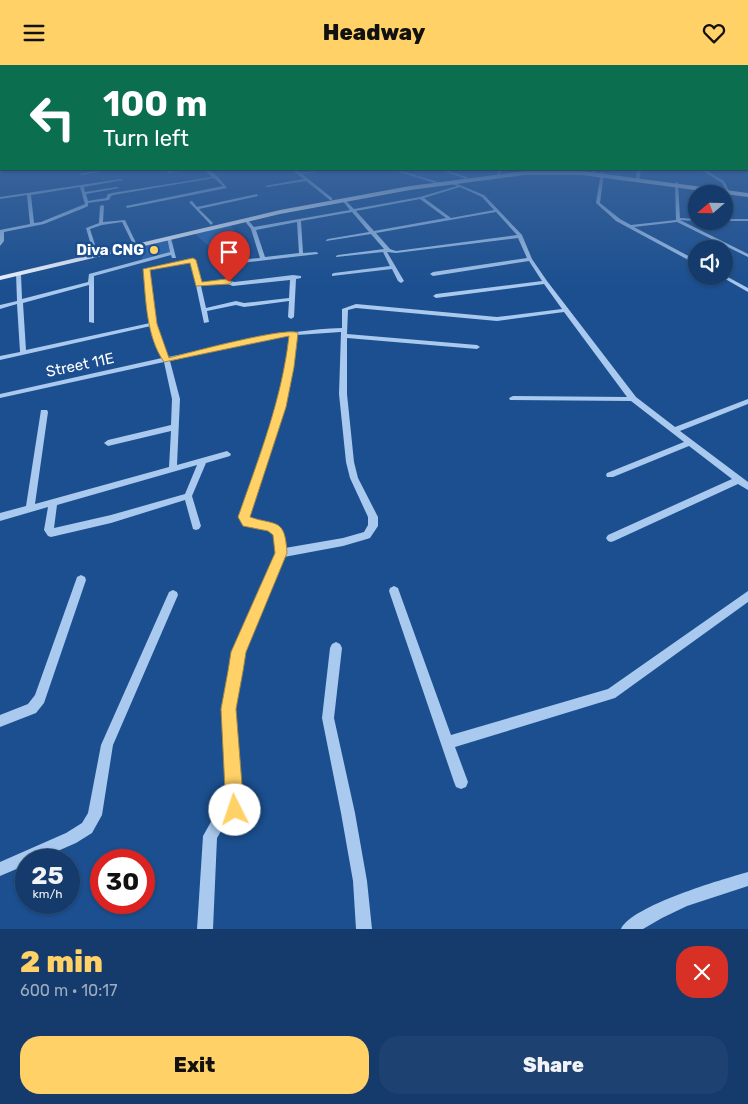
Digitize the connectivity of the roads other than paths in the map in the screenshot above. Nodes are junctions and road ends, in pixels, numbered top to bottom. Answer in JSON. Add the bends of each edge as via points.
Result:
{"nodes":[{"id":1,"x":30,"y":206,"type":"edge"},
{"id":2,"x":84,"y":206,"type":"edge"},
{"id":3,"x":130,"y":206,"type":"edge"},
{"id":4,"x":205,"y":206,"type":"edge"},
{"id":5,"x":297,"y":206,"type":"edge"},
{"id":6,"x":313,"y":206,"type":"edge"},
{"id":7,"x":349,"y":206,"type":"edge"},
{"id":8,"x":377,"y":206,"type":"edge"},
{"id":9,"x":432,"y":206,"type":"edge"},
{"id":10,"x":493,"y":206,"type":"edge"},
{"id":11,"x":602,"y":206,"type":"edge"},
{"id":12,"x":679,"y":206,"type":"edge"},
{"id":13,"x":102,"y":207,"type":"dead end"},
{"id":14,"x":127,"y":207,"type":"dead end"},
{"id":15,"x":197,"y":208,"type":"joint"},
{"id":16,"x":353,"y":211,"type":"junction"},
{"id":17,"x":497,"y":211,"type":"junction"},
{"id":18,"x":450,"y":219,"type":"junction"},
{"id":19,"x":245,"y":220,"type":"junction"},
{"id":20,"x":679,"y":220,"type":"junction"},
{"id":21,"x":688,"y":220,"type":"edge"},
{"id":22,"x":733,"y":220,"type":"joint"},
{"id":23,"x":748,"y":220,"type":"edge"},
{"id":24,"x":299,"y":221,"type":"junction"},
{"id":25,"x":101,"y":224,"type":"junction"},
{"id":26,"x":211,"y":224,"type":"junction"},
{"id":27,"x":32,"y":225,"type":"junction"},
{"id":28,"x":631,"y":226,"type":"junction"},
{"id":29,"x":748,"y":227,"type":"edge"},
{"id":30,"x":253,"y":229,"type":"junction"},
{"id":31,"x":1,"y":231,"type":"edge"},
{"id":32,"x":374,"y":233,"type":"junction"},
{"id":33,"x":520,"y":236,"type":"junction"},
{"id":34,"x":168,"y":238,"type":"junction"},
{"id":35,"x":328,"y":240,"type":"dead end"},
{"id":36,"x":134,"y":242,"type":"junction"},
{"id":37,"x":0,"y":245,"type":"edge"},
{"id":38,"x":386,"y":250,"type":"junction"},
{"id":39,"x":95,"y":251,"type":"junction"},
{"id":40,"x":173,"y":253,"type":"junction"},
{"id":41,"x":316,"y":253,"type":"dead end"},
{"id":42,"x":301,"y":254,"type":"junction"},
{"id":43,"x":338,"y":256,"type":"dead end"},
{"id":44,"x":748,"y":256,"type":"edge"},
{"id":45,"x":263,"y":258,"type":"junction"},
{"id":46,"x":688,"y":258,"type":"edge"},
{"id":47,"x":530,"y":259,"type":"junction"},
{"id":48,"x":176,"y":263,"type":"junction"},
{"id":49,"x":216,"y":264,"type":"dead end"},
{"id":50,"x":392,"y":267,"type":"junction"},
{"id":51,"x":0,"y":274,"type":"edge"},
{"id":52,"x":18,"y":274,"type":"junction"},
{"id":53,"x":433,"y":274,"type":"dead end"},
{"id":54,"x":334,"y":275,"type":"dead end"},
{"id":55,"x":0,"y":278,"type":"edge"},
{"id":56,"x":401,"y":281,"type":"dead end"},
{"id":57,"x":545,"y":282,"type":"junction"},
{"id":58,"x":733,"y":282,"type":"edge"},
{"id":59,"x":90,"y":283,"type":"junction"},
{"id":60,"x":199,"y":285,"type":"junction"},
{"id":61,"x":748,"y":290,"type":"edge"},
{"id":62,"x":436,"y":296,"type":"dead end"},
{"id":63,"x":292,"y":299,"type":"junction"},
{"id":64,"x":20,"y":301,"type":"junction"},
{"id":65,"x":0,"y":307,"type":"edge"},
{"id":66,"x":204,"y":310,"type":"junction"},
{"id":67,"x":565,"y":310,"type":"junction"},
{"id":68,"x":291,"y":317,"type":"dead end"},
{"id":69,"x":92,"y":322,"type":"dead end"},
{"id":70,"x":206,"y":322,"type":"dead end"},
{"id":71,"x":153,"y":324,"type":"junction"},
{"id":72,"x":294,"y":333,"type":"junction"},
{"id":73,"x":344,"y":333,"type":"junction"},
{"id":74,"x":477,"y":347,"type":"dead end"},
{"id":75,"x":23,"y":353,"type":"junction"},
{"id":76,"x":0,"y":358,"type":"edge"},
{"id":77,"x":167,"y":361,"type":"junction"},
{"id":78,"x":0,"y":397,"type":"edge"},
{"id":79,"x":513,"y":398,"type":"dead end"},
{"id":80,"x":633,"y":399,"type":"junction"},
{"id":81,"x":748,"y":401,"type":"edge"},
{"id":82,"x":44,"y":412,"type":"dead end"},
{"id":83,"x":174,"y":427,"type":"junction"},
{"id":84,"x":674,"y":431,"type":"junction"},
{"id":85,"x":108,"y":443,"type":"dead end"},
{"id":86,"x":690,"y":443,"type":"junction"},
{"id":87,"x":227,"y":454,"type":"dead end"},
{"id":88,"x":204,"y":460,"type":"junction"},
{"id":89,"x":172,"y":468,"type":"junction"},
{"id":90,"x":610,"y":475,"type":"dead end"},
{"id":91,"x":739,"y":480,"type":"junction"},
{"id":92,"x":748,"y":487,"type":"edge"},
{"id":93,"x":188,"y":496,"type":"junction"},
{"id":94,"x":53,"y":503,"type":"junction"},
{"id":95,"x":30,"y":509,"type":"junction"},
{"id":96,"x":0,"y":517,"type":"edge"},
{"id":97,"x":196,"y":526,"type":"dead end"},
{"id":98,"x":611,"y":538,"type":"dead end"},
{"id":99,"x":281,"y":553,"type":"junction"},
{"id":100,"x":81,"y":581,"type":"dead end"},
{"id":101,"x":394,"y":591,"type":"dead end"},
{"id":102,"x":173,"y":595,"type":"dead end"},
{"id":103,"x":748,"y":596,"type":"edge"},
{"id":104,"x":336,"y":648,"type":"dead end"},
{"id":105,"x":0,"y":721,"type":"edge"},
{"id":106,"x":449,"y":742,"type":"junction"},
{"id":107,"x":462,"y":782,"type":"dead end"},
{"id":108,"x":0,"y":869,"type":"edge"},
{"id":109,"x":748,"y":879,"type":"edge"},
{"id":110,"x":205,"y":929,"type":"edge"},
{"id":111,"x":364,"y":929,"type":"edge"},
{"id":112,"x":629,"y":929,"type":"edge"}],
"edges":[{"from":1,"to":27,"type":"street"},
{"from":2,"to":27,"type":"street"},
{"from":3,"to":14,"type":"street"},
{"from":4,"to":15,"type":"street"},
{"from":5,"to":26,"type":"main road"},
{"from":6,"to":19,"type":"main road"},
{"from":7,"to":16,"type":"street"},
{"from":8,"to":16,"type":"street"},
{"from":9,"to":18,"type":"street"},
{"from":10,"to":17,"type":"street"},
{"from":11,"to":28,"type":"street","via":[[618,221]]},
{"from":12,"to":20,"type":"street"},
{"from":13,"to":25,"type":"street"},
{"from":15,"to":26,"type":"street"},
{"from":16,"to":24,"type":"street"},
{"from":16,"to":32,"type":"street"},
{"from":17,"to":18,"type":"street"},
{"from":17,"to":33,"type":"street"},
{"from":18,"to":32,"type":"street"},
{"from":19,"to":30,"type":"street"},
{"from":19,"to":34,"type":"main road"},
{"from":20,"to":21,"type":"street"},
{"from":20,"to":28,"type":"street"},
{"from":20,"to":44,"type":"street"},
{"from":22,"to":23,"type":"street"},
{"from":22,"to":29,"type":"street"},
{"from":24,"to":30,"type":"street"},
{"from":24,"to":42,"type":"street"},
{"from":25,"to":36,"type":"street","via":[[123,221]]},
{"from":25,"to":39,"type":"street","via":[[88,228]]},
{"from":26,"to":36,"type":"main road"},
{"from":27,"to":31,"type":"street"},
{"from":28,"to":46,"type":"street"},
{"from":30,"to":45,"type":"street"},
{"from":31,"to":37,"type":"street"},
{"from":32,"to":35,"type":"street"},
{"from":32,"to":38,"type":"street"},
{"from":33,"to":38,"type":"street","via":[[396,252]]},
{"from":33,"to":47,"type":"street"},
{"from":34,"to":40,"type":"street"},
{"from":34,"to":52,"type":"main road"},
{"from":36,"to":39,"type":"main road"},
{"from":38,"to":43,"type":"street"},
{"from":38,"to":50,"type":"street"},
{"from":39,"to":51,"type":"main road"},
{"from":40,"to":48,"type":"street"},
{"from":40,"to":59,"type":"street","via":[[94,274],[90,276]]},
{"from":41,"to":42,"type":"street"},
{"from":42,"to":45,"type":"street"},
{"from":45,"to":49,"type":"street"},
{"from":47,"to":53,"type":"street"},
{"from":47,"to":57,"type":"street"},
{"from":48,"to":60,"type":"street","via":[[193,260]]},
{"from":48,"to":71,"type":"street","via":[[146,269]]},
{"from":50,"to":54,"type":"street"},
{"from":50,"to":56,"type":"street"},
{"from":52,"to":55,"type":"main road"},
{"from":52,"to":64,"type":"street"},
{"from":57,"to":62,"type":"street"},
{"from":57,"to":67,"type":"street"},
{"from":58,"to":61,"type":"street"},
{"from":59,"to":64,"type":"street"},
{"from":59,"to":69,"type":"street"},
{"from":60,"to":63,"type":"street","via":[[296,277]]},
{"from":60,"to":66,"type":"street"},
{"from":63,"to":66,"type":"street","via":[[244,305],[236,303]]},
{"from":63,"to":68,"type":"street"},
{"from":64,"to":65,"type":"street"},
{"from":64,"to":75,"type":"street"},
{"from":66,"to":70,"type":"street"},
{"from":67,"to":73,"type":"street","via":[[497,319],[356,306],[345,309]]},
{"from":67,"to":80,"type":"street"},
{"from":71,"to":75,"type":"street"},
{"from":71,"to":77,"type":"street"},
{"from":72,"to":73,"type":"street"},
{"from":72,"to":77,"type":"street"},
{"from":72,"to":99,"type":"street","via":[[281,407],[244,517],[247,522],[271,526],[277,531]]},
{"from":73,"to":74,"type":"street"},
{"from":73,"to":99,"type":"street","via":[[343,394],[350,462],[373,517],[373,526],[367,535],[343,543]]},
{"from":75,"to":76,"type":"street"},
{"from":77,"to":78,"type":"street","name":"Street 11E"},
{"from":77,"to":83,"type":"street","via":[[176,399]]},
{"from":79,"to":80,"type":"street"},
{"from":80,"to":84,"type":"street"},
{"from":81,"to":84,"type":"street"},
{"from":82,"to":95,"type":"street"},
{"from":83,"to":85,"type":"street"},
{"from":83,"to":89,"type":"street"},
{"from":84,"to":86,"type":"street"},
{"from":86,"to":90,"type":"street"},
{"from":86,"to":91,"type":"street"},
{"from":87,"to":88,"type":"street"},
{"from":88,"to":89,"type":"street"},
{"from":88,"to":93,"type":"street"},
{"from":89,"to":94,"type":"street"},
{"from":91,"to":92,"type":"street"},
{"from":91,"to":98,"type":"street"},
{"from":93,"to":94,"type":"street","via":[[51,533]]},
{"from":93,"to":97,"type":"street"},
{"from":94,"to":95,"type":"street"},
{"from":95,"to":96,"type":"street"},
{"from":99,"to":110,"type":"street","via":[[238,652],[228,709],[235,810],[234,816],[217,825],[210,835]]},
{"from":100,"to":105,"type":"street","via":[[40,699],[32,709]]},
{"from":101,"to":106,"type":"street"},
{"from":102,"to":108,"type":"street","via":[[106,745],[95,815],[88,828]]},
{"from":103,"to":106,"type":"street","via":[[611,694]]},
{"from":104,"to":111,"type":"street","via":[[328,718],[358,871]]},
{"from":106,"to":107,"type":"street"},
{"from":109,"to":112,"type":"street","via":[[646,916]]}]}
